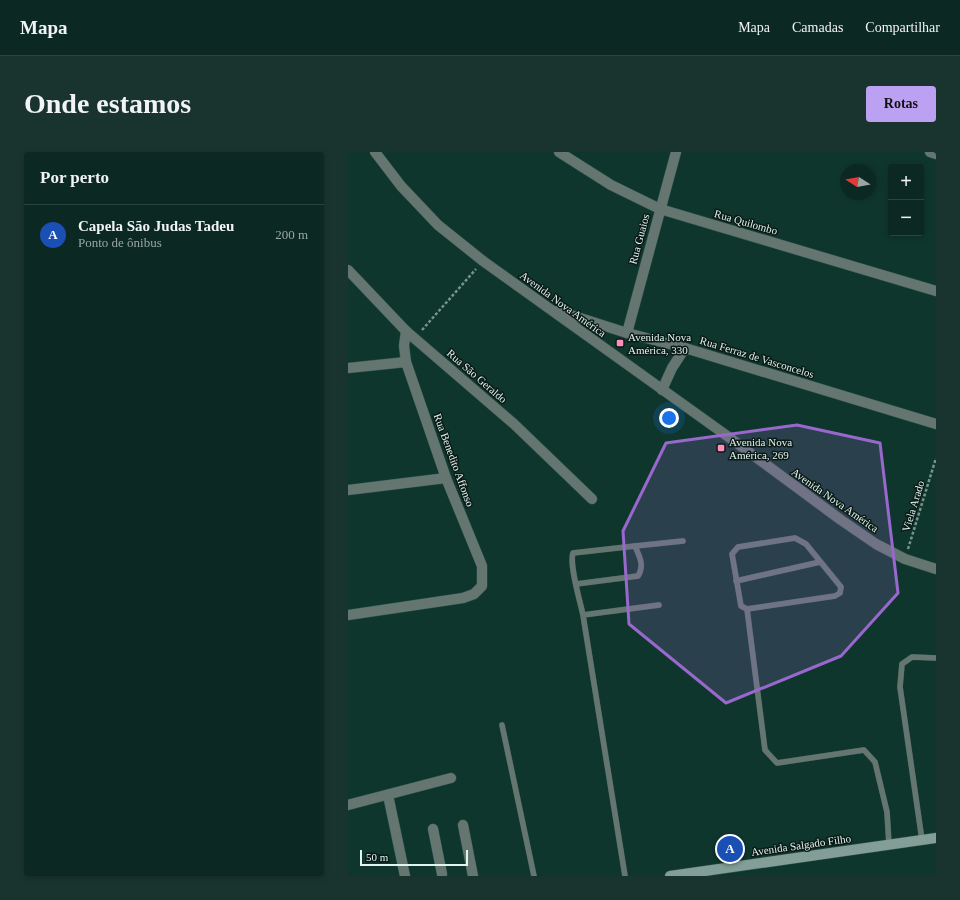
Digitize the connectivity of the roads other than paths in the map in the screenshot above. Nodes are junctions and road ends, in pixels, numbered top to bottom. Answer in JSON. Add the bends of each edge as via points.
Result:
{"nodes":[{"id":1,"x":375,"y":152,"type":"edge"},
{"id":2,"x":559,"y":152,"type":"edge"},
{"id":3,"x":676,"y":152,"type":"edge"},
{"id":4,"x":930,"y":152,"type":"edge"},
{"id":5,"x":936,"y":154,"type":"edge"},
{"id":6,"x":660,"y":209,"type":"junction"},
{"id":7,"x":348,"y":270,"type":"edge"},
{"id":8,"x":936,"y":291,"type":"edge"},
{"id":9,"x":548,"y":308,"type":"junction"},
{"id":10,"x":406,"y":331,"type":"junction"},
{"id":11,"x":627,"y":333,"type":"junction"},
{"id":12,"x":685,"y":348,"type":"junction"},
{"id":13,"x":406,"y":362,"type":"junction"},
{"id":14,"x":348,"y":368,"type":"edge"},
{"id":15,"x":662,"y":390,"type":"junction"},
{"id":16,"x":936,"y":424,"type":"edge"},
{"id":17,"x":446,"y":478,"type":"junction"},
{"id":18,"x":348,"y":490,"type":"edge"},
{"id":19,"x":592,"y":499,"type":"dead end"},
{"id":20,"x":683,"y":541,"type":"dead end"},
{"id":21,"x":635,"y":546,"type":"junction"},
{"id":22,"x":820,"y":562,"type":"junction"},
{"id":23,"x":936,"y":569,"type":"edge"},
{"id":24,"x":736,"y":581,"type":"junction"},
{"id":25,"x":576,"y":584,"type":"junction"},
{"id":26,"x":659,"y":605,"type":"dead end"},
{"id":27,"x":747,"y":609,"type":"junction"},
{"id":28,"x":348,"y":615,"type":"edge"},
{"id":29,"x":583,"y":615,"type":"junction"},
{"id":30,"x":936,"y":658,"type":"edge"},
{"id":31,"x":502,"y":725,"type":"dead end"},
{"id":32,"x":451,"y":778,"type":"dead end"},
{"id":33,"x":388,"y":795,"type":"junction"},
{"id":34,"x":348,"y":805,"type":"edge"},
{"id":35,"x":463,"y":825,"type":"dead end"},
{"id":36,"x":433,"y":830,"type":"dead end"},
{"id":37,"x":936,"y":838,"type":"edge"},
{"id":38,"x":922,"y":840,"type":"junction"},
{"id":39,"x":889,"y":845,"type":"junction"},
{"id":40,"x":440,"y":875,"type":"edge"},
{"id":41,"x":405,"y":876,"type":"edge"},
{"id":42,"x":473,"y":876,"type":"edge"},
{"id":43,"x":534,"y":876,"type":"edge"},
{"id":44,"x":625,"y":876,"type":"edge"},
{"id":45,"x":670,"y":876,"type":"edge"}],
"edges":[{"from":1,"to":9,"type":"street","name":"Avenida Nova América","via":[[401,186],[438,225]]},
{"from":2,"to":6,"type":"street","name":"Rua Quilombo","via":[[610,185]]},
{"from":3,"to":6,"type":"street","name":"Rua Guaios"},
{"from":4,"to":5,"type":"street"},
{"from":6,"to":8,"type":"street","name":"Rua Quilombo"},
{"from":6,"to":11,"type":"street","name":"Rua Guaios"},
{"from":7,"to":10,"type":"street","name":"Rua São Geraldo"},
{"from":9,"to":11,"type":"street","name":"Rua Ferraz de Vasconcelos"},
{"from":9,"to":15,"type":"street","name":"Avenida Nova América"},
{"from":10,"to":13,"type":"street","name":"Rua Benedito Affonso"},
{"from":10,"to":19,"type":"street","name":"Rua São Geraldo","via":[[514,424]]},
{"from":11,"to":12,"type":"street","name":"Rua Ferraz de Vasconcelos"},
{"from":12,"to":15,"type":"street"},
{"from":12,"to":16,"type":"street","name":"Rua Ferraz de Vasconcelos"},
{"from":13,"to":14,"type":"street"},
{"from":13,"to":17,"type":"street","name":"Rua Benedito Affonso"},
{"from":15,"to":23,"type":"street","name":"Avenida Nova América","via":[[876,544],[905,559]]},
{"from":17,"to":18,"type":"street"},
{"from":17,"to":28,"type":"street","name":"Rua Benedito Affonso","via":[[482,566],[482,586],[474,594],[463,598]]},
{"from":20,"to":21,"type":"lane"},
{"from":21,"to":25,"type":"lane","via":[[573,553],[571,558]]},
{"from":21,"to":25,"type":"lane","via":[[642,562],[638,576]]},
{"from":22,"to":24,"type":"lane"},
{"from":22,"to":24,"type":"lane","via":[[806,544],[796,538],[738,547],[732,554]]},
{"from":22,"to":27,"type":"lane","via":[[841,587],[840,593],[835,596]]},
{"from":24,"to":27,"type":"lane","via":[[741,606]]},
{"from":25,"to":29,"type":"lane"},
{"from":26,"to":29,"type":"lane"},
{"from":27,"to":39,"type":"lane","via":[[765,750],[777,763],[864,750],[875,762],[887,812]]},
{"from":29,"to":44,"type":"lane"},
{"from":30,"to":38,"type":"lane","via":[[912,657],[902,664],[900,687]]},
{"from":31,"to":43,"type":"lane"},
{"from":32,"to":33,"type":"street"},
{"from":33,"to":34,"type":"street"},
{"from":33,"to":41,"type":"street"},
{"from":35,"to":42,"type":"street"},
{"from":36,"to":40,"type":"street"},
{"from":37,"to":38,"type":"main road","name":"Avenida Salgado Filho"},
{"from":38,"to":39,"type":"main road","name":"Avenida Salgado Filho"},
{"from":39,"to":45,"type":"main road","name":"Avenida Salgado Filho"}]}
